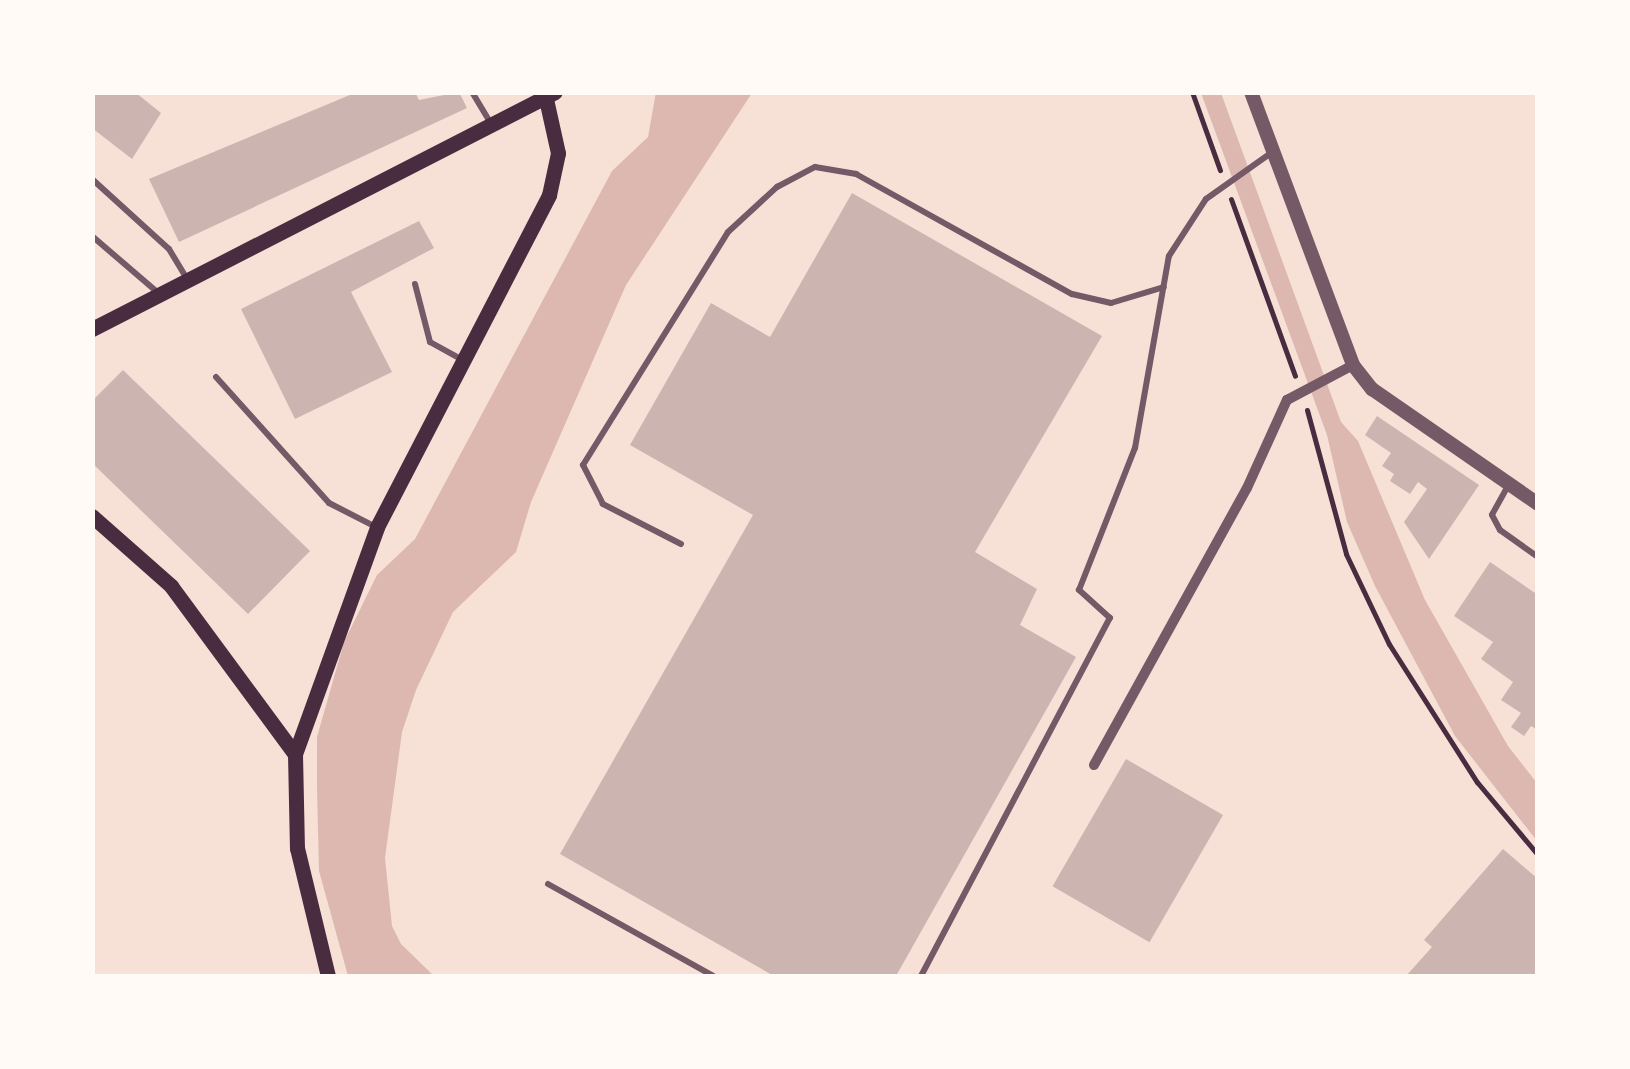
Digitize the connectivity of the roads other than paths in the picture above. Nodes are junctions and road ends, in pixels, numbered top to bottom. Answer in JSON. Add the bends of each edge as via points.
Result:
{"nodes":[{"id":1,"x":472,"y":92,"type":"edge"},
{"id":2,"x":1251,"y":92,"type":"edge"},
{"id":3,"x":550,"y":96,"type":"edge"},
{"id":4,"x":491,"y":125,"type":"junction"},
{"id":5,"x":1267,"y":154,"type":"junction"},
{"id":6,"x":92,"y":179,"type":"edge"},
{"id":7,"x":92,"y":236,"type":"edge"},
{"id":8,"x":185,"y":276,"type":"junction"},
{"id":9,"x":415,"y":284,"type":"dead end"},
{"id":10,"x":1164,"y":287,"type":"junction"},
{"id":11,"x":158,"y":292,"type":"junction"},
{"id":12,"x":92,"y":329,"type":"edge"},
{"id":13,"x":462,"y":360,"type":"junction"},
{"id":14,"x":1352,"y":365,"type":"junction"},
{"id":15,"x":216,"y":377,"type":"dead end"},
{"id":16,"x":1509,"y":484,"type":"junction"},
{"id":17,"x":1538,"y":504,"type":"edge"},
{"id":18,"x":92,"y":516,"type":"edge"},
{"id":19,"x":377,"y":527,"type":"junction"},
{"id":20,"x":682,"y":544,"type":"dead end"},
{"id":21,"x":1538,"y":557,"type":"edge"},
{"id":22,"x":295,"y":754,"type":"junction"},
{"id":23,"x":1094,"y":764,"type":"dead end"},
{"id":24,"x":548,"y":884,"type":"dead end"},
{"id":25,"x":328,"y":976,"type":"edge"},
{"id":26,"x":713,"y":976,"type":"edge"},
{"id":27,"x":922,"y":976,"type":"edge"}],
"edges":[{"from":1,"to":4,"type":"lane"},
{"from":2,"to":5,"type":"street"},
{"from":3,"to":4,"type":"main road"},
{"from":3,"to":13,"type":"main road","via":[[558,153],[549,195]]},
{"from":4,"to":8,"type":"main road"},
{"from":5,"to":10,"type":"lane","via":[[1206,199],[1169,256]]},
{"from":5,"to":14,"type":"street"},
{"from":6,"to":8,"type":"lane","via":[[169,249]]},
{"from":7,"to":11,"type":"lane"},
{"from":8,"to":11,"type":"main road"},
{"from":9,"to":13,"type":"lane","via":[[430,342]]},
{"from":10,"to":20,"type":"lane","via":[[1111,302],[1072,294],[856,174],[815,168],[777,187],[728,232],[584,464],[603,504]]},
{"from":10,"to":27,"type":"lane","via":[[1135,448],[1079,590],[1110,618]]},
{"from":11,"to":12,"type":"main road"},
{"from":13,"to":19,"type":"main road"},
{"from":14,"to":16,"type":"street","via":[[1372,389]]},
{"from":14,"to":23,"type":"street","via":[[1288,400],[1248,488]]},
{"from":15,"to":19,"type":"lane","via":[[329,502]]},
{"from":16,"to":17,"type":"street"},
{"from":16,"to":21,"type":"lane","via":[[1492,515],[1500,530]]},
{"from":18,"to":22,"type":"main road","via":[[171,586]]},
{"from":19,"to":22,"type":"main road"},
{"from":22,"to":25,"type":"main road","via":[[298,848]]},
{"from":24,"to":26,"type":"lane"}]}
